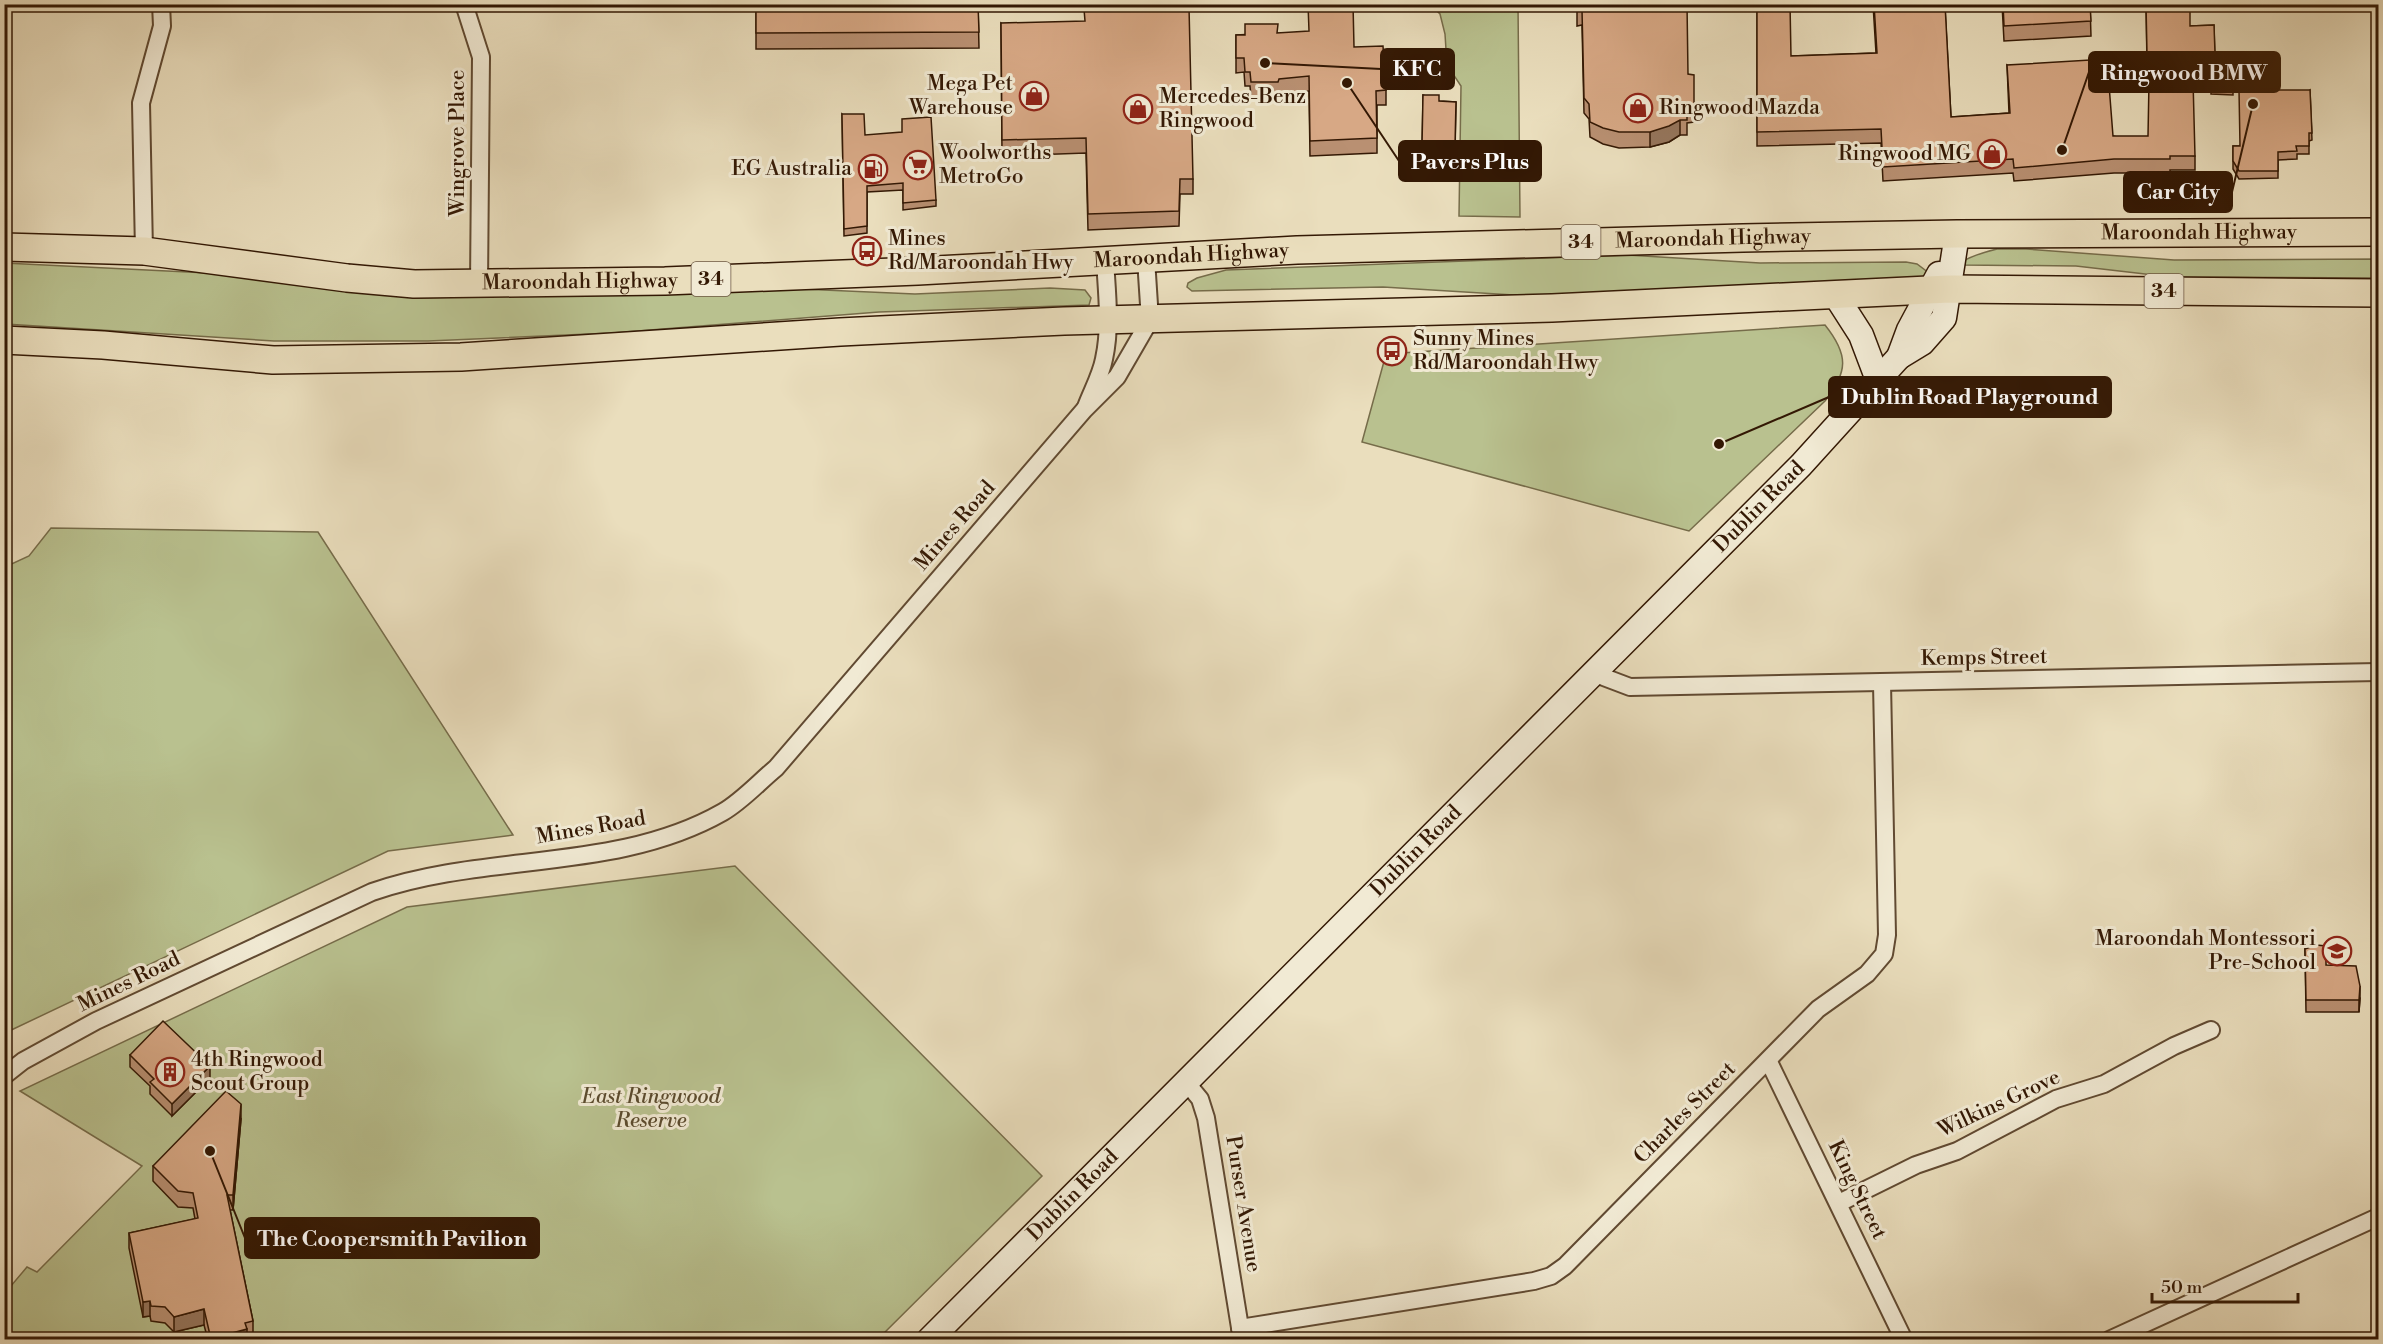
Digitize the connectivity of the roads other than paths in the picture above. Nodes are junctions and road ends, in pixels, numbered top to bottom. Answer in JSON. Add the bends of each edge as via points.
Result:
{"nodes":[{"id":1,"x":161,"y":4,"type":"edge"},
{"id":2,"x":465,"y":4,"type":"edge"},
{"id":3,"x":2379,"y":232,"type":"edge"},
{"id":4,"x":1957,"y":234,"type":"junction"},
{"id":5,"x":4,"y":247,"type":"edge"},
{"id":6,"x":144,"y":251,"type":"junction"},
{"id":7,"x":1146,"y":259,"type":"junction"},
{"id":8,"x":1105,"y":261,"type":"junction"},
{"id":9,"x":479,"y":284,"type":"junction"},
{"id":10,"x":1940,"y":290,"type":"junction"},
{"id":11,"x":2379,"y":293,"type":"edge"},
{"id":12,"x":1836,"y":296,"type":"junction"},
{"id":13,"x":1108,"y":320,"type":"junction"},
{"id":14,"x":1150,"y":320,"type":"junction"},
{"id":15,"x":4,"y":340,"type":"edge"},
{"id":16,"x":1878,"y":381,"type":"junction"},
{"id":17,"x":1084,"y":410,"type":"junction"},
{"id":18,"x":2379,"y":672,"type":"edge"},
{"id":19,"x":1593,"y":673,"type":"junction"},
{"id":20,"x":1882,"y":683,"type":"junction"},
{"id":21,"x":2211,"y":1030,"type":"dead end"},
{"id":22,"x":1768,"y":1062,"type":"junction"},
{"id":23,"x":4,"y":1076,"type":"edge"},
{"id":24,"x":1186,"y":1082,"type":"junction"},
{"id":25,"x":1839,"y":1203,"type":"junction"},
{"id":26,"x":2379,"y":1217,"type":"edge"},
{"id":27,"x":1241,"y":1334,"type":"edge"},
{"id":28,"x":928,"y":1340,"type":"edge"},
{"id":29,"x":1904,"y":1340,"type":"edge"},
{"id":30,"x":2109,"y":1340,"type":"edge"}],
"edges":[{"from":1,"to":6,"type":"street","via":[[162,26],[141,103]]},
{"from":2,"to":9,"type":"street","name":"Wingrove Place","via":[[481,57]]},
{"from":3,"to":4,"type":"highway","name":"Maroondah Highway","number":"34"},
{"from":4,"to":7,"type":"highway","name":"Maroondah Highway","number":"34","via":[[1383,247]]},
{"from":4,"to":10,"type":"main road","name":"Dublin Road"},
{"from":5,"to":6,"type":"highway","name":"Maroondah Highway","number":"34"},
{"from":6,"to":9,"type":"highway","name":"Maroondah Highway","number":"34","via":[[347,278]]},
{"from":7,"to":8,"type":"highway","name":"Maroondah Highway","number":"34"},
{"from":7,"to":14,"type":"street"},
{"from":8,"to":9,"type":"highway","name":"Maroondah Highway","number":"34","via":[[665,281]]},
{"from":8,"to":13,"type":"street","name":"Mines Road"},
{"from":10,"to":11,"type":"highway","number":"34"},
{"from":10,"to":12,"type":"highway","number":"34"},
{"from":10,"to":16,"type":"main road","name":"Dublin Road","via":[[1909,330],[1899,357]]},
{"from":12,"to":14,"type":"highway","number":"34"},
{"from":12,"to":16,"type":"main road","via":[[1861,335]]},
{"from":13,"to":14,"type":"highway","number":"34"},
{"from":13,"to":15,"type":"highway","number":"34","via":[[414,358],[273,360]]},
{"from":13,"to":17,"type":"street","name":"Mines Road","via":[[1104,361]]},
{"from":14,"to":17,"type":"street","name":"Mines Road","via":[[1117,377]]},
{"from":16,"to":19,"type":"main road","name":"Dublin Road","via":[[1801,465]]},
{"from":17,"to":23,"type":"street","name":"Mines Road","via":[[776,768],[724,811],[644,845],[462,870],[372,892],[96,1021],[22,1061]]},
{"from":18,"to":20,"type":"street","name":"Kemps Street"},
{"from":19,"to":20,"type":"street","name":"Kemps Street","via":[[1630,687]]},
{"from":19,"to":24,"type":"main road","name":"Dublin Road"},
{"from":20,"to":22,"type":"street","name":"Charles Street","via":[[1887,935],[1884,954],[1867,974],[1818,1010]]},
{"from":21,"to":25,"type":"street","name":"Wilkins Grove","via":[[2104,1084],[2056,1099],[1957,1151],[1916,1165]]},
{"from":22,"to":25,"type":"street","name":"King Street"},
{"from":22,"to":27,"type":"street","name":"Charles Street","via":[[1551,1276]]},
{"from":24,"to":27,"type":"street","name":"Purser Avenue","via":[[1200,1099],[1206,1118]]},
{"from":24,"to":28,"type":"main road","name":"Dublin Road"},
{"from":25,"to":29,"type":"street","name":"King Street"},
{"from":26,"to":30,"type":"street"}]}
